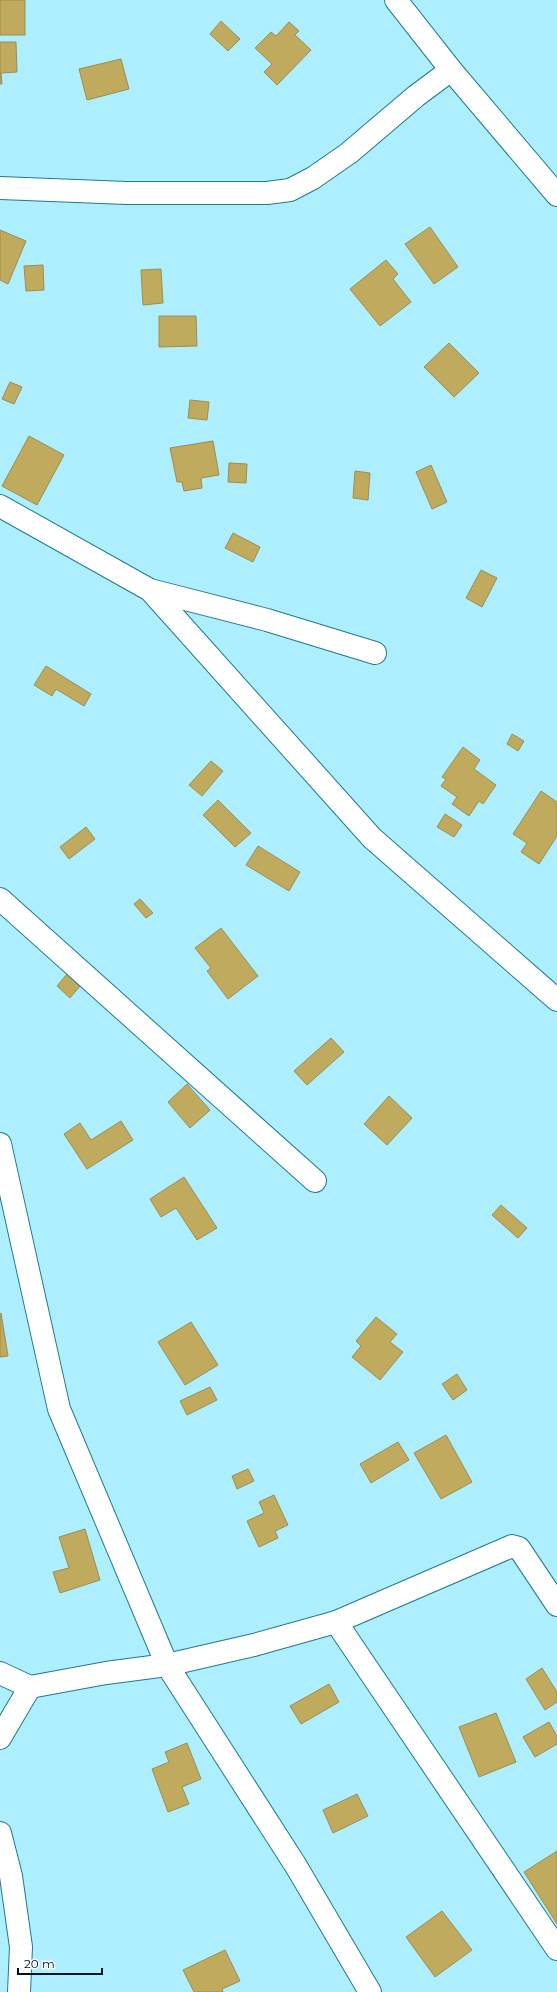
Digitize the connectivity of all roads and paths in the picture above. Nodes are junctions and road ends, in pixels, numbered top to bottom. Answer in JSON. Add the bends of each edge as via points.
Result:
{"nodes":[{"id":1,"x":396,"y":0,"type":"edge"},
{"id":2,"x":451,"y":70,"type":"junction"},
{"id":3,"x":0,"y":188,"type":"edge"},
{"id":4,"x":557,"y":195,"type":"edge"},
{"id":5,"x":0,"y":506,"type":"edge"},
{"id":6,"x":150,"y":590,"type":"junction"},
{"id":7,"x":375,"y":653,"type":"dead end"},
{"id":8,"x":0,"y":899,"type":"edge"},
{"id":9,"x":557,"y":1000,"type":"edge"},
{"id":10,"x":0,"y":1144,"type":"edge"},
{"id":11,"x":315,"y":1181,"type":"dead end"},
{"id":12,"x":557,"y":1605,"type":"edge"},
{"id":13,"x":336,"y":1622,"type":"junction"},
{"id":14,"x":167,"y":1665,"type":"junction"},
{"id":15,"x":0,"y":1673,"type":"edge"},
{"id":16,"x":30,"y":1687,"type":"junction"},
{"id":17,"x":0,"y":1738,"type":"edge"},
{"id":18,"x":0,"y":1833,"type":"edge"},
{"id":19,"x":557,"y":1949,"type":"edge"},
{"id":20,"x":18,"y":1992,"type":"edge"},
{"id":21,"x":370,"y":1992,"type":"edge"}],
"edges":[{"from":1,"to":2,"type":"street"},
{"from":2,"to":3,"type":"street","via":[[349,153],[313,178],[290,190],[267,193],[127,193]]},
{"from":2,"to":4,"type":"street"},
{"from":5,"to":6,"type":"street"},
{"from":6,"to":7,"type":"street","via":[[267,620]]},
{"from":6,"to":9,"type":"street","via":[[372,838]]},
{"from":8,"to":11,"type":"street"},
{"from":10,"to":14,"type":"street","via":[[59,1409]]},
{"from":12,"to":13,"type":"street","via":[[519,1548],[512,1546]]},
{"from":13,"to":14,"type":"street","via":[[254,1645]]},
{"from":13,"to":19,"type":"street"},
{"from":14,"to":16,"type":"street"},
{"from":14,"to":21,"type":"street","via":[[296,1866]]},
{"from":15,"to":16,"type":"street"},
{"from":16,"to":17,"type":"street"},
{"from":18,"to":20,"type":"street","via":[[11,1876],[21,1947]]}]}
